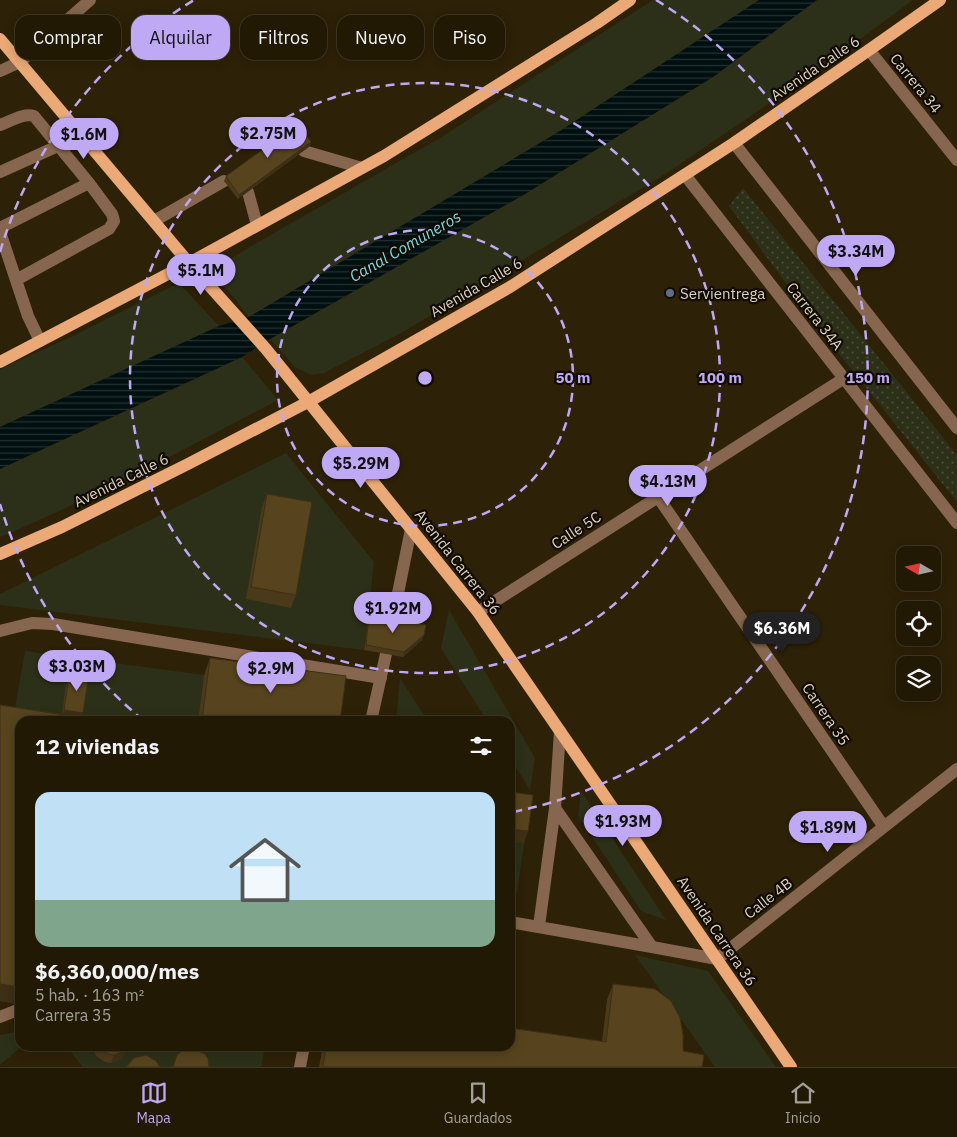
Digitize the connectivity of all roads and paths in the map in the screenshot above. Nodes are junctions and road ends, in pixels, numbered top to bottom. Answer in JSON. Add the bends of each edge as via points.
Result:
{"nodes":[{"id":1,"x":630,"y":0,"type":"edge"},
{"id":2,"x":940,"y":0,"type":"edge"},
{"id":3,"x":85,"y":2,"type":"edge"},
{"id":4,"x":0,"y":39,"type":"edge"},
{"id":5,"x":870,"y":50,"type":"junction"},
{"id":6,"x":20,"y":62,"type":"junction"},
{"id":7,"x":0,"y":71,"type":"edge"},
{"id":8,"x":0,"y":125,"type":"edge"},
{"id":9,"x":734,"y":143,"type":"junction"},
{"id":10,"x":58,"y":146,"type":"junction"},
{"id":11,"x":304,"y":151,"type":"edge"},
{"id":12,"x":957,"y":160,"type":"edge"},
{"id":13,"x":362,"y":168,"type":"junction"},
{"id":14,"x":0,"y":172,"type":"edge"},
{"id":15,"x":685,"y":175,"type":"junction"},
{"id":16,"x":224,"y":181,"type":"edge"},
{"id":17,"x":89,"y":183,"type":"junction"},
{"id":18,"x":248,"y":192,"type":"edge"},
{"id":19,"x":154,"y":221,"type":"junction"},
{"id":20,"x":257,"y":225,"type":"junction"},
{"id":21,"x":0,"y":228,"type":"edge"},
{"id":22,"x":0,"y":232,"type":"edge"},
{"id":23,"x":189,"y":263,"type":"junction"},
{"id":24,"x":16,"y":280,"type":"junction"},
{"id":25,"x":40,"y":341,"type":"junction"},
{"id":26,"x":0,"y":362,"type":"edge"},
{"id":27,"x":842,"y":379,"type":"junction"},
{"id":28,"x":308,"y":402,"type":"junction"},
{"id":29,"x":957,"y":428,"type":"edge"},
{"id":30,"x":658,"y":496,"type":"junction"},
{"id":31,"x":957,"y":523,"type":"edge"},
{"id":32,"x":411,"y":529,"type":"junction"},
{"id":33,"x":0,"y":554,"type":"edge"},
{"id":34,"x":478,"y":612,"type":"junction"},
{"id":35,"x":392,"y":623,"type":"edge"},
{"id":36,"x":0,"y":632,"type":"edge"},
{"id":37,"x":386,"y":654,"type":"edge"},
{"id":38,"x":381,"y":678,"type":"junction"},
{"id":39,"x":372,"y":716,"type":"edge"},
{"id":40,"x":560,"y":731,"type":"junction"},
{"id":41,"x":957,"y":769,"type":"edge"},
{"id":42,"x":555,"y":808,"type":"junction"},
{"id":43,"x":884,"y":827,"type":"junction"},
{"id":44,"x":515,"y":923,"type":"edge"},
{"id":45,"x":538,"y":926,"type":"junction"},
{"id":46,"x":652,"y":947,"type":"junction"},
{"id":47,"x":717,"y":959,"type":"junction"},
{"id":48,"x":15,"y":1011,"type":"edge"},
{"id":49,"x":0,"y":1017,"type":"edge"},
{"id":50,"x":303,"y":1051,"type":"edge"},
{"id":51,"x":300,"y":1067,"type":"edge"},
{"id":52,"x":791,"y":1067,"type":"edge"}],
"edges":[{"from":1,"to":13,"type":"main road","via":[[488,92]]},
{"from":2,"to":5,"type":"main road","name":"Avenida Calle 6"},
{"from":3,"to":6,"type":"street"},
{"from":4,"to":6,"type":"main road","name":"Avenida Carrera 36"},
{"from":5,"to":9,"type":"main road","name":"Avenida Calle 6"},
{"from":5,"to":12,"type":"street","name":"Carrera 34"},
{"from":6,"to":7,"type":"street"},
{"from":6,"to":19,"type":"main road","name":"Avenida Carrera 36"},
{"from":8,"to":10,"type":"street","via":[[28,114],[34,116]]},
{"from":9,"to":15,"type":"main road","name":"Avenida Calle 6"},
{"from":9,"to":29,"type":"street"},
{"from":10,"to":14,"type":"street"},
{"from":10,"to":17,"type":"street"},
{"from":11,"to":13,"type":"street"},
{"from":13,"to":20,"type":"main road"},
{"from":15,"to":27,"type":"street","name":"Carrera 34A"},
{"from":15,"to":28,"type":"main road","name":"Avenida Calle 6","via":[[510,287]]},
{"from":16,"to":19,"type":"street"},
{"from":17,"to":21,"type":"street"},
{"from":17,"to":24,"type":"street","via":[[112,214],[114,221],[109,229]]},
{"from":18,"to":20,"type":"street"},
{"from":19,"to":23,"type":"main road","name":"Avenida Carrera 36"},
{"from":20,"to":23,"type":"main road"},
{"from":22,"to":24,"type":"street"},
{"from":23,"to":25,"type":"main road"},
{"from":23,"to":28,"type":"main road","name":"Avenida Carrera 36","via":[[266,349]]},
{"from":24,"to":25,"type":"street"},
{"from":25,"to":26,"type":"main road"},
{"from":27,"to":30,"type":"street","name":"Calle 5C"},
{"from":27,"to":31,"type":"street","name":"Carrera 34A"},
{"from":28,"to":32,"type":"main road","name":"Avenida Carrera 36"},
{"from":28,"to":33,"type":"main road","name":"Avenida Calle 6","via":[[70,523]]},
{"from":30,"to":34,"type":"street","name":"Calle 5C"},
{"from":30,"to":43,"type":"street","name":"Carrera 35"},
{"from":32,"to":34,"type":"main road","name":"Avenida Carrera 36"},
{"from":32,"to":35,"type":"street"},
{"from":34,"to":40,"type":"main road","name":"Avenida Carrera 36"},
{"from":36,"to":38,"type":"street","via":[[32,623],[53,624]]},
{"from":37,"to":38,"type":"street"},
{"from":38,"to":39,"type":"street"},
{"from":40,"to":42,"type":"street"},
{"from":40,"to":47,"type":"main road","name":"Avenida Carrera 36"},
{"from":41,"to":43,"type":"street","name":"Calle 4B"},
{"from":42,"to":45,"type":"street"},
{"from":42,"to":46,"type":"street"},
{"from":43,"to":47,"type":"street","name":"Calle 4B"},
{"from":44,"to":45,"type":"street"},
{"from":45,"to":46,"type":"street"},
{"from":46,"to":47,"type":"street"},
{"from":47,"to":52,"type":"main road","name":"Avenida Carrera 36"},
{"from":48,"to":49,"type":"street"},
{"from":50,"to":51,"type":"street"}]}
